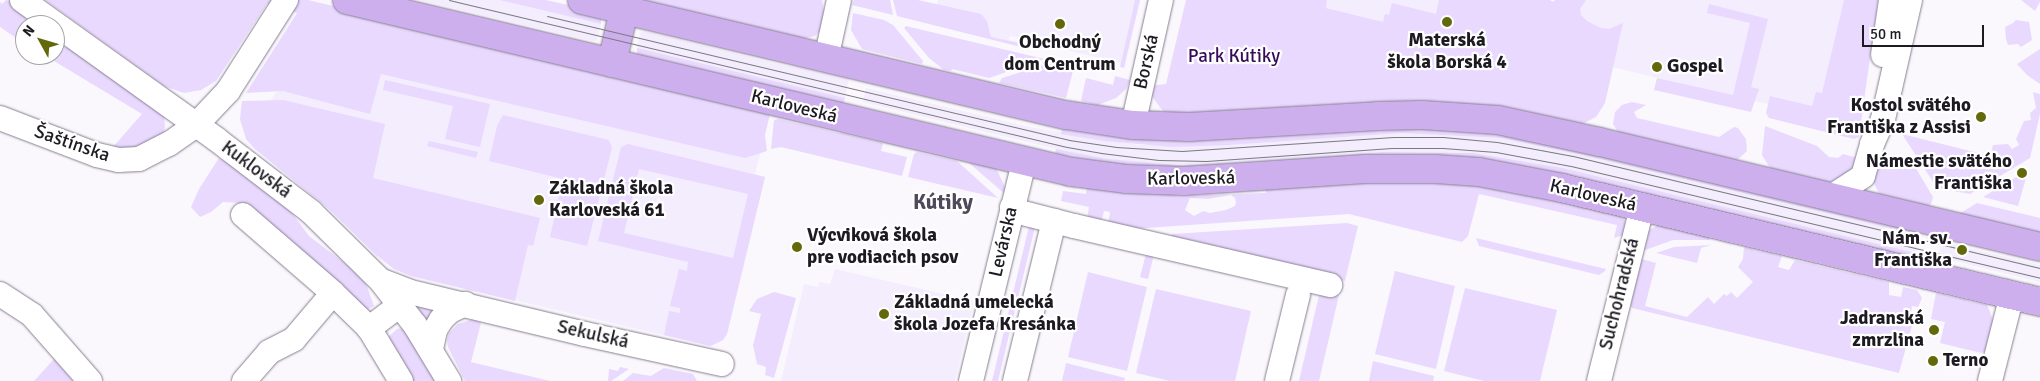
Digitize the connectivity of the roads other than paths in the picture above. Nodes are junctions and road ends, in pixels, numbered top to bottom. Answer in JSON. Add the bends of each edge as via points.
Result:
{"nodes":[{"id":1,"x":22,"y":0,"type":"edge"},
{"id":2,"x":286,"y":0,"type":"edge"},
{"id":3,"x":347,"y":0,"type":"edge"},
{"id":4,"x":582,"y":0,"type":"edge"},
{"id":5,"x":839,"y":0,"type":"edge"},
{"id":6,"x":1161,"y":0,"type":"edge"},
{"id":7,"x":1891,"y":0,"type":"edge"},
{"id":8,"x":1910,"y":0,"type":"edge"},
{"id":9,"x":624,"y":10,"type":"junction"},
{"id":10,"x":826,"y":59,"type":"junction"},
{"id":11,"x":612,"y":63,"type":"junction"},
{"id":12,"x":0,"y":118,"type":"edge"},
{"id":13,"x":196,"y":125,"type":"junction"},
{"id":14,"x":1133,"y":125,"type":"junction"},
{"id":15,"x":1872,"y":144,"type":"junction"},
{"id":16,"x":1024,"y":162,"type":"junction"},
{"id":17,"x":1863,"y":176,"type":"junction"},
{"id":18,"x":1831,"y":197,"type":"junction"},
{"id":19,"x":1012,"y":207,"type":"junction"},
{"id":20,"x":1642,"y":207,"type":"junction"},
{"id":21,"x":1880,"y":208,"type":"junction"},
{"id":22,"x":243,"y":215,"type":"dead end"},
{"id":23,"x":1054,"y":221,"type":"junction"},
{"id":24,"x":2040,"y":247,"type":"edge"},
{"id":25,"x":381,"y":281,"type":"junction"},
{"id":26,"x":1330,"y":285,"type":"dead end"},
{"id":27,"x":333,"y":293,"type":"junction"},
{"id":28,"x":0,"y":294,"type":"edge"},
{"id":29,"x":1298,"y":295,"type":"dead end"},
{"id":30,"x":2012,"y":295,"type":"junction"},
{"id":31,"x":2040,"y":302,"type":"edge"},
{"id":32,"x":465,"y":304,"type":"junction"},
{"id":33,"x":400,"y":305,"type":"junction"},
{"id":34,"x":370,"y":328,"type":"junction"},
{"id":35,"x":430,"y":350,"type":"junction"},
{"id":36,"x":722,"y":364,"type":"dead end"},
{"id":37,"x":90,"y":381,"type":"edge"},
{"id":38,"x":244,"y":381,"type":"edge"},
{"id":39,"x":401,"y":381,"type":"edge"},
{"id":40,"x":449,"y":381,"type":"edge"},
{"id":41,"x":971,"y":381,"type":"edge"},
{"id":42,"x":1015,"y":381,"type":"edge"},
{"id":43,"x":1277,"y":381,"type":"edge"},
{"id":44,"x":1599,"y":381,"type":"edge"},
{"id":45,"x":1990,"y":381,"type":"edge"}],
"edges":[{"from":1,"to":13,"type":"street","name":"Kuklovská"},
{"from":2,"to":13,"type":"street","name":"Šaštínska","via":[[228,91]]},
{"from":3,"to":11,"type":"main road","name":"Karloveská"},
{"from":4,"to":9,"type":"main road"},
{"from":5,"to":10,"type":"street"},
{"from":6,"to":14,"type":"street","name":"Borská"},
{"from":7,"to":15,"type":"street"},
{"from":8,"to":15,"type":"street","via":[[1883,119]]},
{"from":9,"to":10,"type":"main road"},
{"from":9,"to":11,"type":"main road"},
{"from":10,"to":14,"type":"main road","via":[[1066,115]]},
{"from":11,"to":16,"type":"main road","name":"Karloveská"},
{"from":12,"to":13,"type":"street","name":"Šaštínska","via":[[118,160],[139,159]]},
{"from":13,"to":25,"type":"street","name":"Kuklovská","via":[[311,212]]},
{"from":14,"to":18,"type":"main road","via":[[1189,127],[1396,115],[1498,120]]},
{"from":15,"to":17,"type":"street"},
{"from":16,"to":19,"type":"street","name":"Levárska"},
{"from":16,"to":20,"type":"main road","name":"Karloveská","via":[[1126,179],[1184,181],[1365,169],[1435,169],[1514,178]]},
{"from":17,"to":18,"type":"street"},
{"from":17,"to":21,"type":"street"},
{"from":18,"to":21,"type":"main road"},
{"from":19,"to":23,"type":"street","via":[[1019,212]]},
{"from":19,"to":41,"type":"street","name":"Levárska"},
{"from":20,"to":30,"type":"main road","name":"Karloveská"},
{"from":20,"to":44,"type":"street","name":"Suchohradská"},
{"from":21,"to":24,"type":"main road"},
{"from":22,"to":27,"type":"street"},
{"from":23,"to":26,"type":"street"},
{"from":23,"to":42,"type":"street"},
{"from":25,"to":32,"type":"street","name":"Sekulská","via":[[410,292]]},
{"from":25,"to":33,"type":"street","name":"Kuklovská"},
{"from":27,"to":34,"type":"street"},
{"from":27,"to":38,"type":"street","via":[[294,339],[269,352]]},
{"from":28,"to":37,"type":"street","via":[[32,315]]},
{"from":29,"to":43,"type":"street"},
{"from":30,"to":31,"type":"main road","name":"Karloveská"},
{"from":30,"to":45,"type":"street"},
{"from":32,"to":35,"type":"street","via":[[441,320]]},
{"from":32,"to":36,"type":"street","name":"Sekulská"},
{"from":33,"to":34,"type":"street"},
{"from":33,"to":35,"type":"street","name":"Kuklovská"},
{"from":34,"to":39,"type":"street"},
{"from":35,"to":40,"type":"street","name":"Kuklovská"}]}
